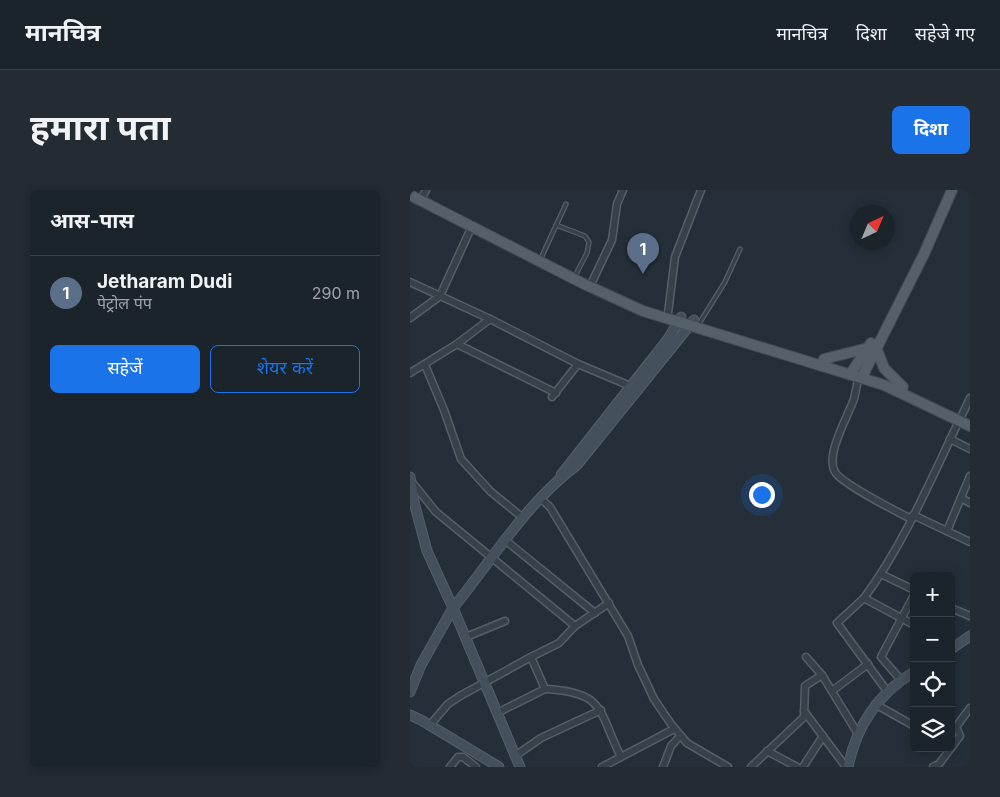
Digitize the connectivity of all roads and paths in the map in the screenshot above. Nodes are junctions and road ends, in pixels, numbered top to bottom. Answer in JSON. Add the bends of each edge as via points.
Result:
{"nodes":[{"id":1,"x":623,"y":190,"type":"edge"},
{"id":2,"x":701,"y":190,"type":"edge"},
{"id":3,"x":422,"y":194,"type":"edge"},
{"id":4,"x":947,"y":194,"type":"edge"},
{"id":5,"x":410,"y":195,"type":"edge"},
{"id":6,"x":566,"y":204,"type":"dead end"},
{"id":7,"x":556,"y":225,"type":"junction"},
{"id":8,"x":472,"y":226,"type":"junction"},
{"id":9,"x":740,"y":249,"type":"dead end"},
{"id":10,"x":542,"y":256,"type":"junction"},
{"id":11,"x":576,"y":274,"type":"junction"},
{"id":12,"x":410,"y":282,"type":"edge"},
{"id":13,"x":592,"y":282,"type":"junction"},
{"id":14,"x":440,"y":296,"type":"junction"},
{"id":15,"x":668,"y":312,"type":"junction"},
{"id":16,"x":410,"y":318,"type":"edge"},
{"id":17,"x":490,"y":319,"type":"junction"},
{"id":18,"x":680,"y":320,"type":"junction"},
{"id":19,"x":694,"y":323,"type":"junction"},
{"id":20,"x":456,"y":344,"type":"junction"},
{"id":21,"x":872,"y":348,"type":"junction"},
{"id":22,"x":824,"y":359,"type":"junction"},
{"id":23,"x":578,"y":364,"type":"junction"},
{"id":24,"x":425,"y":365,"type":"junction"},
{"id":25,"x":410,"y":372,"type":"edge"},
{"id":26,"x":858,"y":373,"type":"junction"},
{"id":27,"x":902,"y":387,"type":"junction"},
{"id":28,"x":635,"y":388,"type":"junction"},
{"id":29,"x":970,"y":398,"type":"edge"},
{"id":30,"x":964,"y":419,"type":"edge"},
{"id":31,"x":970,"y":426,"type":"edge"},
{"id":32,"x":950,"y":439,"type":"junction"},
{"id":33,"x":970,"y":449,"type":"edge"},
{"id":34,"x":970,"y":476,"type":"edge"},
{"id":35,"x":410,"y":479,"type":"edge"},
{"id":36,"x":540,"y":498,"type":"junction"},
{"id":37,"x":960,"y":498,"type":"junction"},
{"id":38,"x":970,"y":503,"type":"edge"},
{"id":39,"x":912,"y":517,"type":"junction"},
{"id":40,"x":523,"y":518,"type":"junction"},
{"id":41,"x":947,"y":531,"type":"junction"},
{"id":42,"x":505,"y":540,"type":"junction"},
{"id":43,"x":970,"y":542,"type":"edge"},
{"id":44,"x":492,"y":557,"type":"junction"},
{"id":45,"x":881,"y":574,"type":"junction"},
{"id":46,"x":910,"y":588,"type":"edge"},
{"id":47,"x":864,"y":598,"type":"junction"},
{"id":48,"x":910,"y":602,"type":"edge"},
{"id":49,"x":609,"y":603,"type":"junction"},
{"id":50,"x":453,"y":608,"type":"junction"},
{"id":51,"x":955,"y":610,"type":"edge"},
{"id":52,"x":595,"y":613,"type":"junction"},
{"id":53,"x":970,"y":616,"type":"edge"},
{"id":54,"x":901,"y":619,"type":"junction"},
{"id":55,"x":504,"y":621,"type":"dead end"},
{"id":56,"x":910,"y":623,"type":"edge"},
{"id":57,"x":576,"y":626,"type":"junction"},
{"id":58,"x":970,"y":636,"type":"edge"},
{"id":59,"x":466,"y":637,"type":"junction"},
{"id":60,"x":955,"y":646,"type":"edge"},
{"id":61,"x":531,"y":657,"type":"junction"},
{"id":62,"x":806,"y":657,"type":"dead end"},
{"id":63,"x":868,"y":664,"type":"junction"},
{"id":64,"x":910,"y":674,"type":"edge"},
{"id":65,"x":822,"y":675,"type":"junction"},
{"id":66,"x":901,"y":680,"type":"junction"},
{"id":67,"x":484,"y":682,"type":"junction"},
{"id":68,"x":545,"y":689,"type":"junction"},
{"id":69,"x":832,"y":691,"type":"junction"},
{"id":70,"x":888,"y":691,"type":"junction"},
{"id":71,"x":410,"y":692,"type":"edge"},
{"id":72,"x":875,"y":704,"type":"junction"},
{"id":73,"x":970,"y":708,"type":"edge"},
{"id":74,"x":601,"y":710,"type":"junction"},
{"id":75,"x":804,"y":711,"type":"junction"},
{"id":76,"x":497,"y":713,"type":"junction"},
{"id":77,"x":410,"y":715,"type":"edge"},
{"id":78,"x":910,"y":724,"type":"edge"},
{"id":79,"x":430,"y":725,"type":"junction"},
{"id":80,"x":674,"y":729,"type":"junction"},
{"id":81,"x":858,"y":734,"type":"junction"},
{"id":82,"x":680,"y":736,"type":"junction"},
{"id":83,"x":823,"y":736,"type":"junction"},
{"id":84,"x":955,"y":743,"type":"edge"},
{"id":85,"x":767,"y":751,"type":"junction"},
{"id":86,"x":948,"y":752,"type":"edge"},
{"id":87,"x":515,"y":756,"type":"junction"},
{"id":88,"x":621,"y":757,"type":"junction"},
{"id":89,"x":938,"y":766,"type":"edge"},
{"id":90,"x":450,"y":767,"type":"edge"},
{"id":91,"x":476,"y":767,"type":"edge"},
{"id":92,"x":499,"y":767,"type":"edge"},
{"id":93,"x":520,"y":767,"type":"edge"},
{"id":94,"x":602,"y":767,"type":"edge"},
{"id":95,"x":663,"y":767,"type":"edge"},
{"id":96,"x":728,"y":767,"type":"edge"},
{"id":97,"x":752,"y":767,"type":"edge"},
{"id":98,"x":798,"y":767,"type":"edge"},
{"id":99,"x":803,"y":767,"type":"edge"},
{"id":100,"x":847,"y":767,"type":"edge"}],
"edges":[{"from":1,"to":13,"type":"street","via":[[617,204],[612,240]]},
{"from":2,"to":15,"type":"street","via":[[675,257]]},
{"from":3,"to":5,"type":"main road"},
{"from":3,"to":8,"type":"main road"},
{"from":3,"to":10,"type":"main road"},
{"from":4,"to":21,"type":"main road"},
{"from":6,"to":7,"type":"lane"},
{"from":7,"to":10,"type":"lane"},
{"from":7,"to":11,"type":"lane","via":[[585,236],[589,242]]},
{"from":8,"to":14,"type":"street"},
{"from":8,"to":18,"type":"main road","via":[[620,301]]},
{"from":9,"to":19,"type":"lane","via":[[725,282]]},
{"from":10,"to":11,"type":"main road"},
{"from":11,"to":13,"type":"main road"},
{"from":12,"to":14,"type":"street"},
{"from":13,"to":15,"type":"main road"},
{"from":14,"to":16,"type":"street"},
{"from":14,"to":17,"type":"street"},
{"from":15,"to":18,"type":"main road"},
{"from":17,"to":20,"type":"street"},
{"from":17,"to":23,"type":"street"},
{"from":18,"to":19,"type":"main road"},
{"from":18,"to":28,"type":"street"},
{"from":19,"to":22,"type":"main road"},
{"from":19,"to":26,"type":"main road"},
{"from":19,"to":28,"type":"street"},
{"from":20,"to":23,"type":"street","via":[[554,395]]},
{"from":20,"to":24,"type":"street"},
{"from":21,"to":22,"type":"main road"},
{"from":21,"to":26,"type":"main road"},
{"from":21,"to":27,"type":"main road","via":[[884,368]]},
{"from":22,"to":26,"type":"main road"},
{"from":23,"to":28,"type":"street"},
{"from":24,"to":25,"type":"street"},
{"from":24,"to":40,"type":"street","via":[[461,458],[490,491]]},
{"from":26,"to":27,"type":"main road"},
{"from":26,"to":30,"type":"main road"},
{"from":26,"to":39,"type":"street","via":[[854,399],[837,441],[832,464],[835,472],[846,482]]},
{"from":27,"to":30,"type":"main road"},
{"from":28,"to":36,"type":"street"},
{"from":29,"to":30,"type":"street"},
{"from":30,"to":31,"type":"main road"},
{"from":30,"to":32,"type":"street"},
{"from":32,"to":33,"type":"street"},
{"from":32,"to":39,"type":"street"},
{"from":34,"to":37,"type":"street"},
{"from":35,"to":44,"type":"street","via":[[436,512]]},
{"from":35,"to":50,"type":"street","via":[[427,551]]},
{"from":36,"to":40,"type":"street"},
{"from":36,"to":49,"type":"street","via":[[550,507]]},
{"from":37,"to":38,"type":"street"},
{"from":37,"to":41,"type":"street"},
{"from":39,"to":41,"type":"street"},
{"from":39,"to":45,"type":"street"},
{"from":40,"to":42,"type":"street"},
{"from":41,"to":43,"type":"street"},
{"from":42,"to":44,"type":"street"},
{"from":42,"to":52,"type":"street"},
{"from":44,"to":50,"type":"street"},
{"from":44,"to":57,"type":"street"},
{"from":45,"to":46,"type":"street"},
{"from":45,"to":47,"type":"street"},
{"from":47,"to":54,"type":"street"},
{"from":47,"to":63,"type":"street","via":[[837,623]]},
{"from":48,"to":54,"type":"street"},
{"from":49,"to":52,"type":"street"},
{"from":49,"to":80,"type":"street","via":[[628,636],[654,699]]},
{"from":50,"to":59,"type":"street"},
{"from":50,"to":71,"type":"street"},
{"from":51,"to":53,"type":"street"},
{"from":52,"to":57,"type":"street"},
{"from":54,"to":56,"type":"street"},
{"from":54,"to":66,"type":"street","via":[[881,657]]},
{"from":55,"to":59,"type":"street"},
{"from":57,"to":61,"type":"street","via":[[558,642]]},
{"from":58,"to":60,"type":"street"},
{"from":59,"to":67,"type":"street"},
{"from":61,"to":67,"type":"street"},
{"from":61,"to":68,"type":"street"},
{"from":62,"to":65,"type":"street"},
{"from":63,"to":69,"type":"street"},
{"from":63,"to":70,"type":"street"},
{"from":64,"to":66,"type":"street"},
{"from":65,"to":69,"type":"street"},
{"from":65,"to":75,"type":"street","via":[[805,686]]},
{"from":66,"to":70,"type":"street"},
{"from":67,"to":76,"type":"street"},
{"from":67,"to":79,"type":"street","via":[[448,704]]},
{"from":68,"to":74,"type":"street","via":[[575,692]]},
{"from":68,"to":76,"type":"street"},
{"from":69,"to":81,"type":"street"},
{"from":70,"to":72,"type":"street"},
{"from":72,"to":78,"type":"street"},
{"from":72,"to":81,"type":"street"},
{"from":73,"to":84,"type":"street","via":[[956,727],[960,736]]},
{"from":74,"to":87,"type":"street","via":[[541,738]]},
{"from":74,"to":88,"type":"street"},
{"from":75,"to":83,"type":"street"},
{"from":75,"to":85,"type":"street","via":[[804,717]]},
{"from":76,"to":87,"type":"street"},
{"from":77,"to":79,"type":"street"},
{"from":79,"to":92,"type":"street"},
{"from":80,"to":82,"type":"street"},
{"from":80,"to":88,"type":"street"},
{"from":81,"to":100,"type":"street"},
{"from":82,"to":95,"type":"street","via":[[671,746]]},
{"from":82,"to":96,"type":"street"},
{"from":83,"to":99,"type":"street"},
{"from":83,"to":100,"type":"street"},
{"from":85,"to":97,"type":"street"},
{"from":85,"to":98,"type":"street"},
{"from":86,"to":89,"type":"street"},
{"from":87,"to":93,"type":"street"},
{"from":88,"to":94,"type":"street"},
{"from":90,"to":91,"type":"street","via":[[458,757]]}]}
